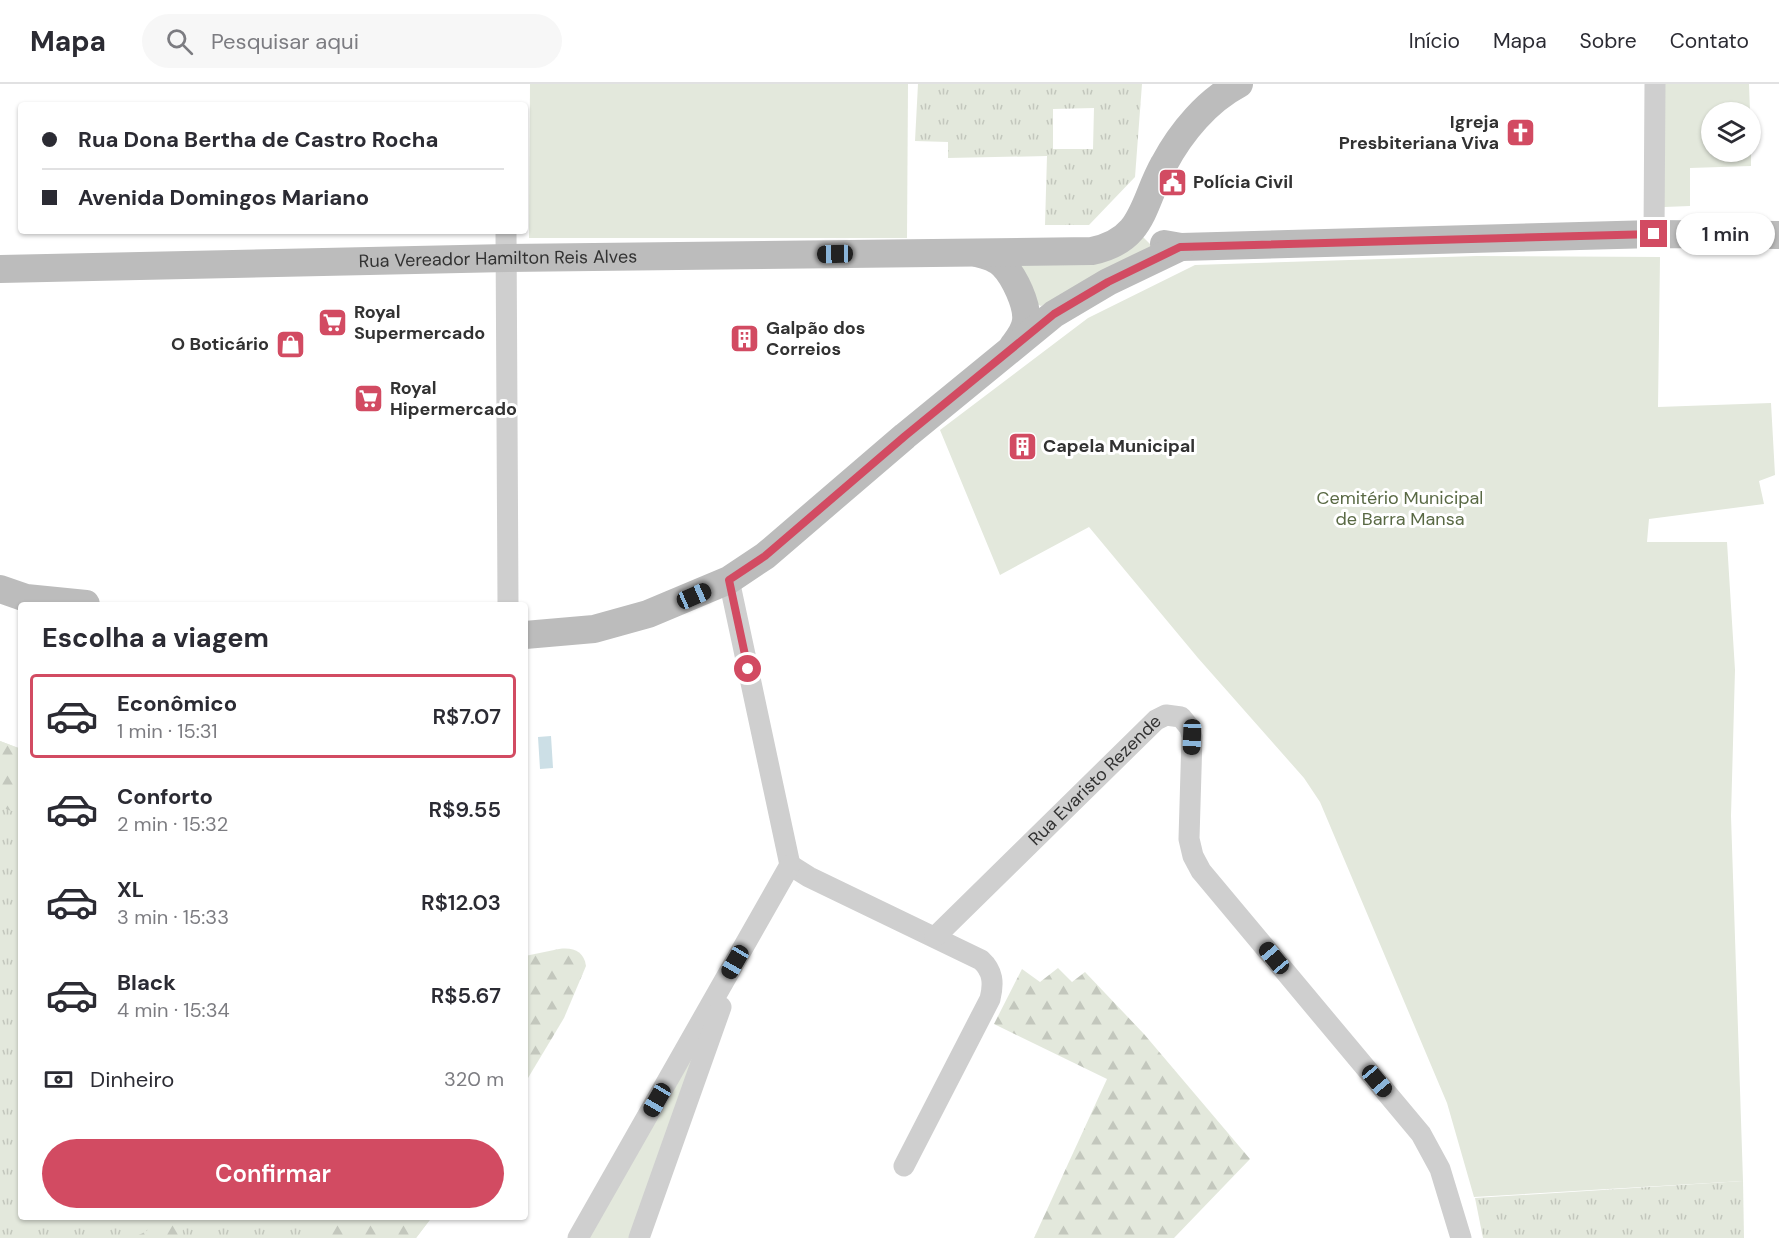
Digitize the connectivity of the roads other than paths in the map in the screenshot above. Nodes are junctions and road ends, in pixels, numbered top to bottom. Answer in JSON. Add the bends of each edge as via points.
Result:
{"nodes":[{"id":1,"x":1239,"y":84,"type":"edge"},
{"id":2,"x":1655,"y":84,"type":"edge"},
{"id":3,"x":1145,"y":212,"type":"junction"},
{"id":4,"x":1654,"y":234,"type":"junction"},
{"id":5,"x":1779,"y":235,"type":"edge"},
{"id":6,"x":507,"y":245,"type":"edge"},
{"id":7,"x":1180,"y":247,"type":"junction"},
{"id":8,"x":985,"y":252,"type":"junction"},
{"id":9,"x":0,"y":269,"type":"edge"},
{"id":10,"x":1008,"y":352,"type":"junction"},
{"id":11,"x":729,"y":580,"type":"junction"},
{"id":12,"x":0,"y":590,"type":"edge"},
{"id":13,"x":66,"y":602,"type":"edge"},
{"id":14,"x":508,"y":602,"type":"edge"},
{"id":15,"x":528,"y":635,"type":"edge"},
{"id":16,"x":790,"y":865,"type":"junction"},
{"id":17,"x":935,"y":937,"type":"junction"},
{"id":18,"x":735,"y":962,"type":"junction"},
{"id":19,"x":904,"y":1166,"type":"dead end"},
{"id":20,"x":578,"y":1238,"type":"edge"},
{"id":21,"x":639,"y":1238,"type":"edge"},
{"id":22,"x":1461,"y":1238,"type":"edge"}],
"edges":[{"from":1,"to":3,"type":"main road","name":"Rua Vereador Hamilton Reis Alves","via":[[1205,110],[1181,136],[1158,174]]},
{"from":2,"to":4,"type":"street"},
{"from":3,"to":7,"type":"main road","via":[[1146,228],[1152,237],[1165,245]]},
{"from":3,"to":8,"type":"main road","name":"Rua Vereador Hamilton Reis Alves","via":[[1126,236],[1102,249]]},
{"from":4,"to":5,"type":"main road"},
{"from":4,"to":7,"type":"main road"},
{"from":6,"to":8,"type":"main road","name":"Rua Vereador Hamilton Reis Alves"},
{"from":6,"to":9,"type":"main road","name":"Rua Vereador Hamilton Reis Alves"},
{"from":6,"to":14,"type":"street"},
{"from":7,"to":10,"type":"main road","via":[[1078,299],[1036,327]]},
{"from":8,"to":10,"type":"main road","via":[[1010,274],[1024,305],[1024,328]]},
{"from":10,"to":11,"type":"main road","via":[[765,556]]},
{"from":11,"to":15,"type":"main road","via":[[648,614],[594,629]]},
{"from":11,"to":16,"type":"street"},
{"from":12,"to":13,"type":"main road","via":[[26,598]]},
{"from":16,"to":17,"type":"street"},
{"from":16,"to":18,"type":"street"},
{"from":17,"to":19,"type":"street","via":[[984,964],[991,974],[992,992]]},
{"from":17,"to":22,"type":"street","name":"Rua Evaristo Rezende","via":[[1156,720],[1166,715],[1181,717],[1192,737],[1189,839],[1197,863],[1421,1134],[1440,1169]]},
{"from":18,"to":20,"type":"street"},
{"from":18,"to":21,"type":"street"}]}
